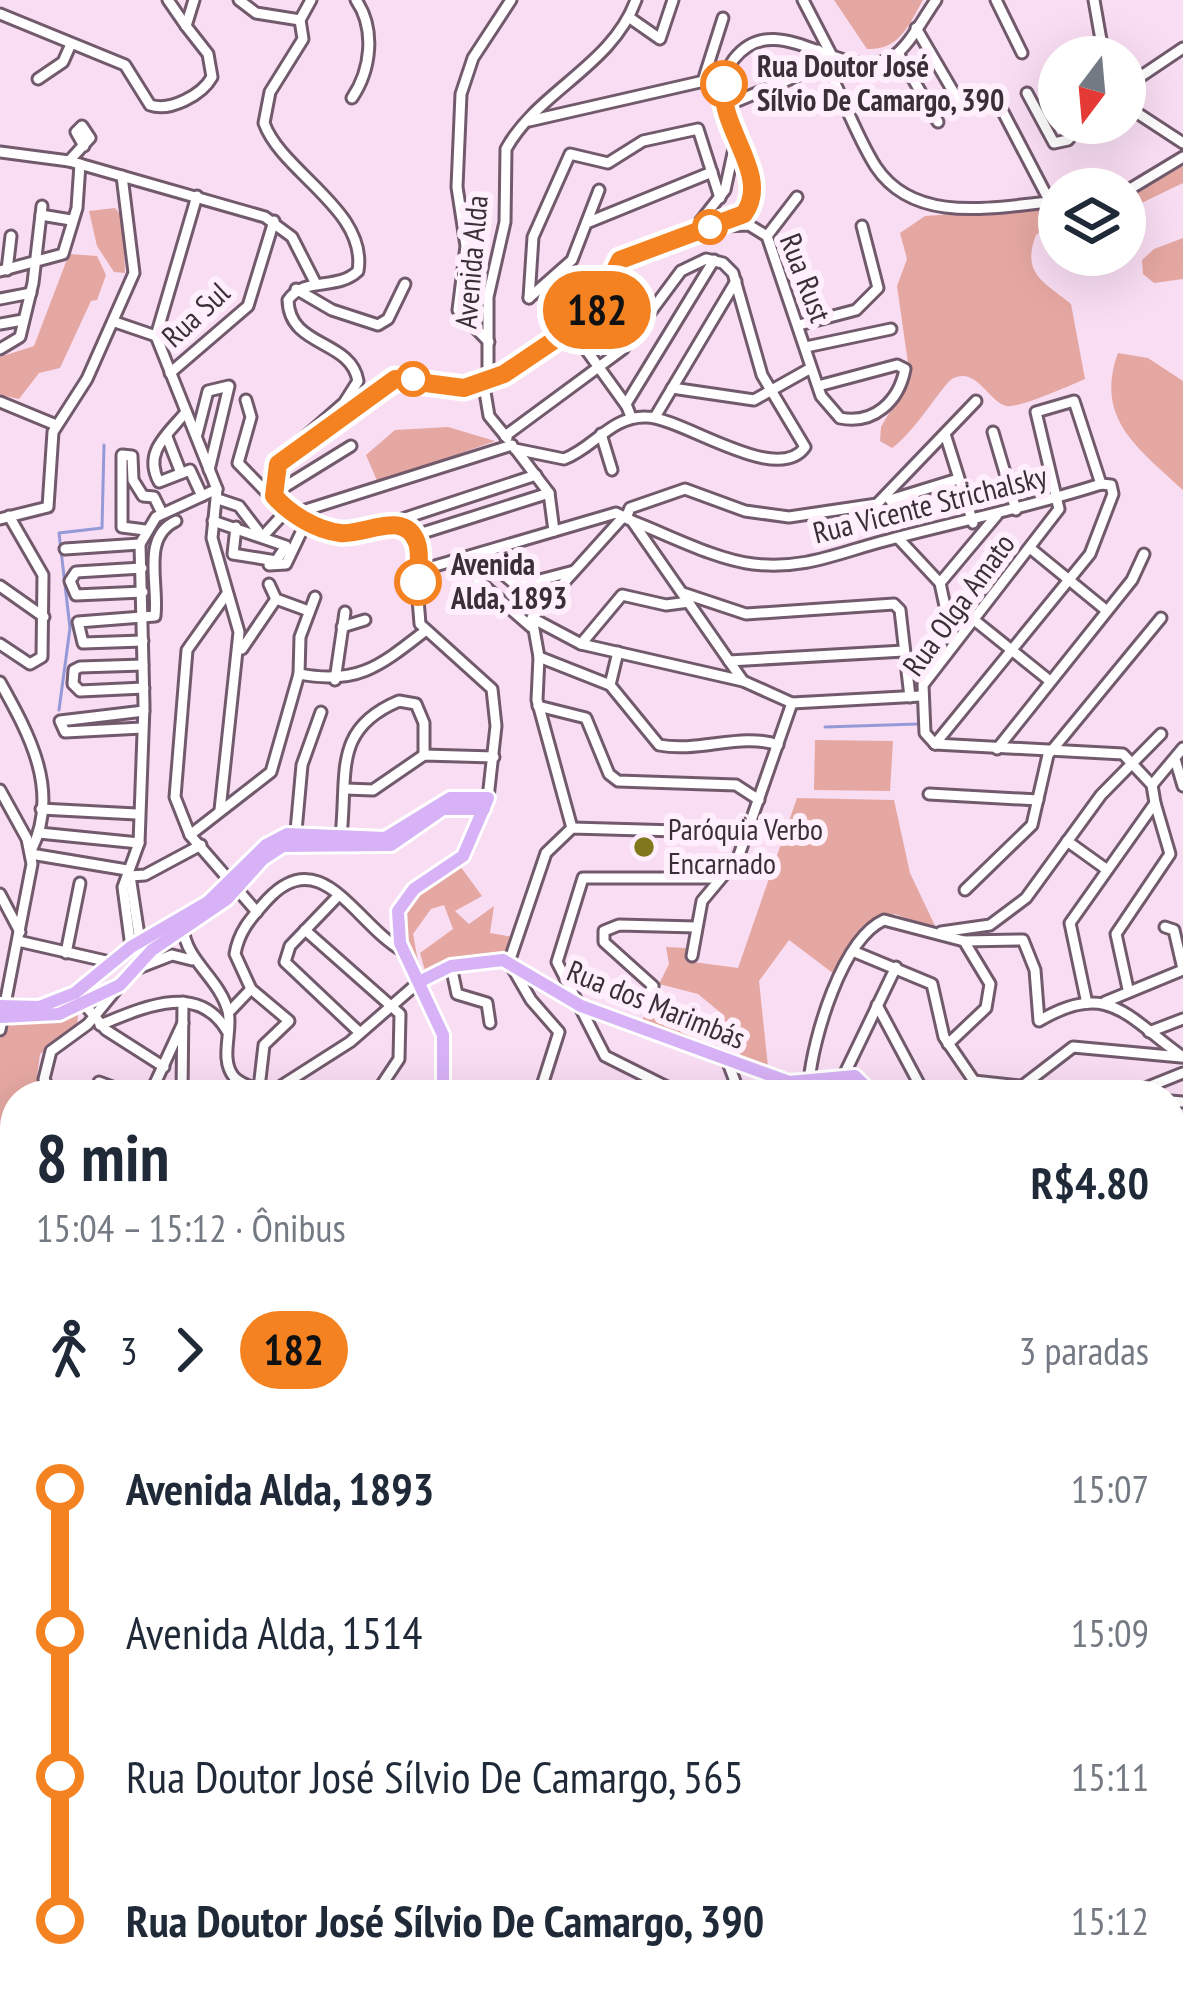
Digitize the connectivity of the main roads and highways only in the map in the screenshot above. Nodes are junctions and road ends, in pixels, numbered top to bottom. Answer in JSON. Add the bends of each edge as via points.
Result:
{"nodes":[{"id":1,"x":486,"y":803,"type":"junction"},
{"id":2,"x":233,"y":887,"type":"junction"},
{"id":3,"x":182,"y":925,"type":"junction"},
{"id":4,"x":418,"y":982,"type":"junction"},
{"id":5,"x":2,"y":1015,"type":"edge"},
{"id":6,"x":443,"y":1080,"type":"edge"},
{"id":7,"x":778,"y":1080,"type":"edge"},
{"id":8,"x":823,"y":1080,"type":"edge"},
{"id":9,"x":862,"y":1080,"type":"edge"}],
"edges":[{"from":1,"to":2,"type":"main road","via":[[443,809],[379,848],[283,846]]},
{"from":1,"to":2,"type":"main road","via":[[450,798],[385,838],[296,832],[266,845]]},
{"from":1,"to":4,"type":"main road","via":[[463,856],[402,902],[403,951]]},
{"from":2,"to":3,"type":"main road"},
{"from":3,"to":5,"type":"main road","via":[[135,944],[67,998]]},
{"from":3,"to":5,"type":"main road","via":[[120,985],[85,1005],[45,1017]]},
{"from":4,"to":6,"type":"main road","via":[[442,1035]]},
{"from":4,"to":7,"type":"main road","name":"Rua dos Marimbás","via":[[451,966],[509,962],[525,980],[581,1006]]},
{"from":8,"to":9,"type":"main road","name":"Rua dos Marimbás"}]}
